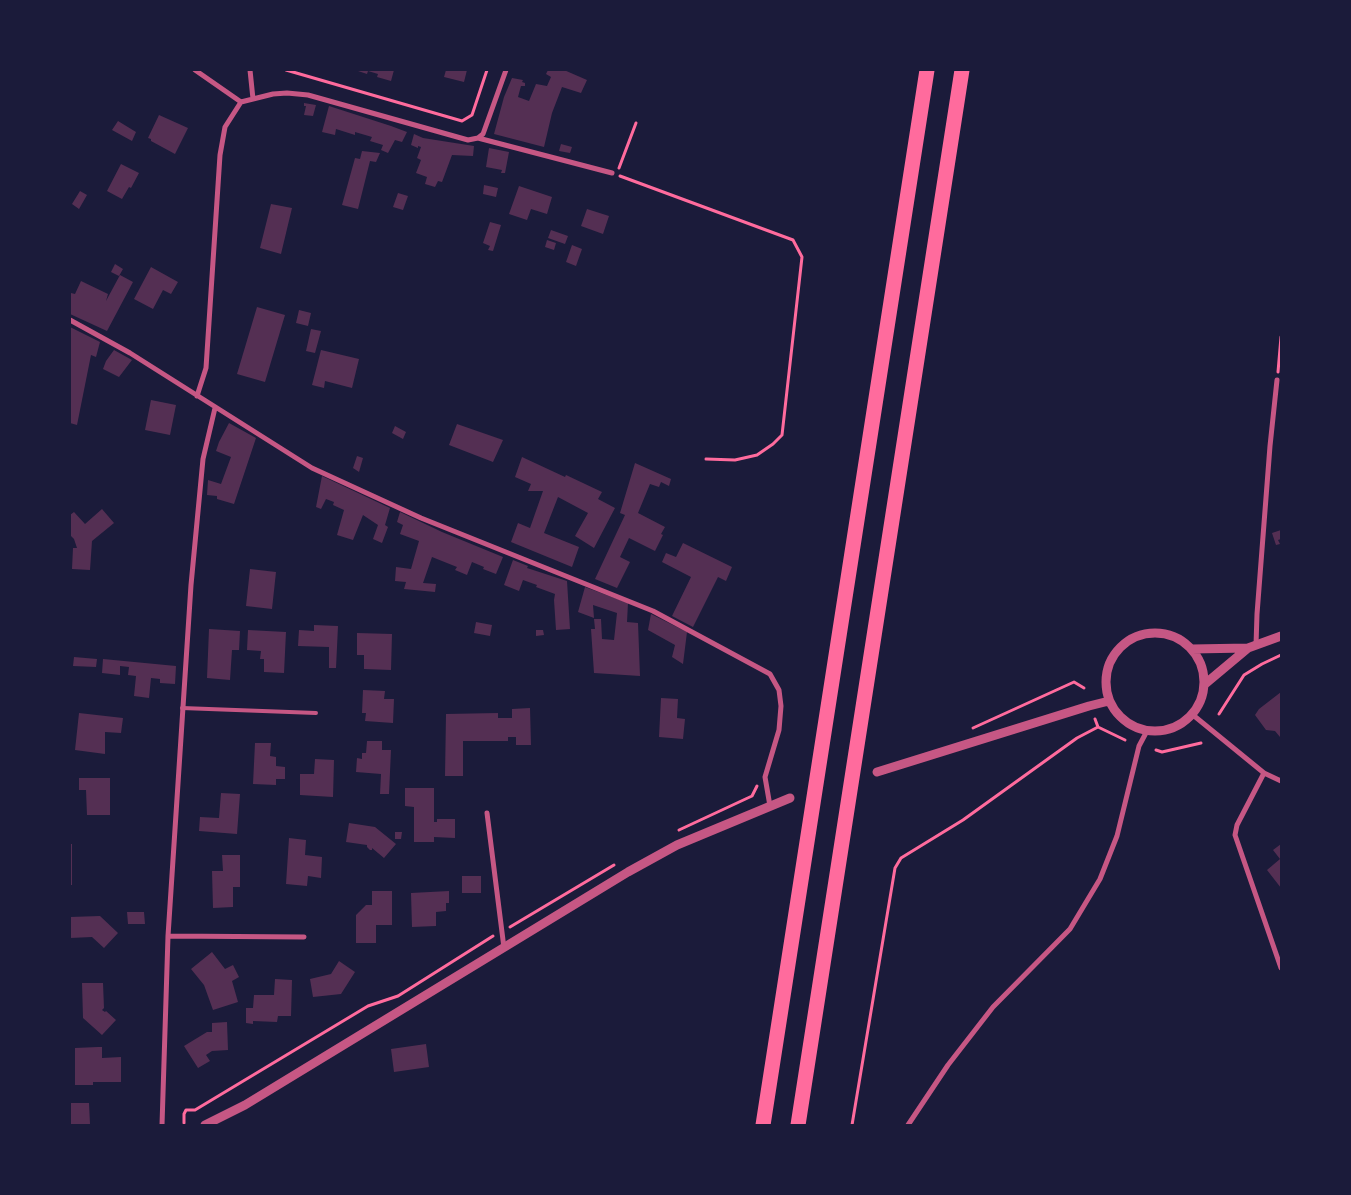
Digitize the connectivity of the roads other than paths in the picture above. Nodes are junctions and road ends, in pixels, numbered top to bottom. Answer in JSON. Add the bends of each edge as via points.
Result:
{"nodes":[{"id":1,"x":195,"y":70,"type":"edge"},
{"id":2,"x":250,"y":70,"type":"edge"},
{"id":3,"x":506,"y":70,"type":"edge"},
{"id":4,"x":927,"y":70,"type":"edge"},
{"id":5,"x":962,"y":70,"type":"edge"},
{"id":6,"x":252,"y":99,"type":"junction"},
{"id":7,"x":241,"y":102,"type":"junction"},
{"id":8,"x":478,"y":138,"type":"junction"},
{"id":9,"x":612,"y":173,"type":"road end"},
{"id":10,"x":70,"y":320,"type":"edge"},
{"id":11,"x":1277,"y":380,"type":"road end"},
{"id":12,"x":196,"y":396,"type":"junction"},
{"id":13,"x":215,"y":408,"type":"junction"},
{"id":14,"x":1281,"y":636,"type":"edge"},
{"id":15,"x":1252,"y":647,"type":"junction"},
{"id":16,"x":1192,"y":649,"type":"junction"},
{"id":17,"x":1205,"y":684,"type":"junction"},
{"id":18,"x":1109,"y":701,"type":"junction"},
{"id":19,"x":182,"y":708,"type":"junction"},
{"id":20,"x":316,"y":713,"type":"dead end"},
{"id":21,"x":1193,"y":715,"type":"junction"},
{"id":22,"x":1147,"y":731,"type":"junction"},
{"id":23,"x":877,"y":772,"type":"dead end"},
{"id":24,"x":1264,"y":773,"type":"junction"},
{"id":25,"x":1281,"y":781,"type":"edge"},
{"id":26,"x":790,"y":798,"type":"dead end"},
{"id":27,"x":770,"y":806,"type":"junction"},
{"id":28,"x":487,"y":813,"type":"dead end"},
{"id":29,"x":168,"y":936,"type":"junction"},
{"id":30,"x":304,"y":937,"type":"dead end"},
{"id":31,"x":504,"y":948,"type":"junction"},
{"id":32,"x":1281,"y":968,"type":"edge"},
{"id":33,"x":162,"y":1125,"type":"edge"},
{"id":34,"x":205,"y":1125,"type":"edge"},
{"id":35,"x":763,"y":1125,"type":"edge"},
{"id":36,"x":798,"y":1125,"type":"edge"},
{"id":37,"x":908,"y":1125,"type":"edge"}],
"edges":[{"from":1,"to":7,"type":"street"},
{"from":2,"to":6,"type":"street"},
{"from":3,"to":8,"type":"street","via":[[483,134]]},
{"from":4,"to":35,"type":"highway"},
{"from":5,"to":36,"type":"highway"},
{"from":6,"to":7,"type":"street"},
{"from":6,"to":8,"type":"street","via":[[273,94],[308,95],[468,140]]},
{"from":7,"to":12,"type":"street","via":[[225,127],[220,154],[206,368]]},
{"from":8,"to":9,"type":"street"},
{"from":10,"to":12,"type":"street","via":[[130,353]]},
{"from":11,"to":15,"type":"street"},
{"from":12,"to":13,"type":"street"},
{"from":13,"to":19,"type":"street","via":[[203,459]]},
{"from":13,"to":27,"type":"street","via":[[312,468],[420,518],[653,611],[770,674],[779,690],[781,706],[779,730],[765,777]]},
{"from":14,"to":15,"type":"street"},
{"from":15,"to":16,"type":"street"},
{"from":15,"to":17,"type":"street"},
{"from":16,"to":17,"type":"street","via":[[1204,671]]},
{"from":16,"to":18,"type":"street","via":[[1180,639],[1150,632],[1122,644],[1106,671]]},
{"from":17,"to":21,"type":"street"},
{"from":18,"to":22,"type":"street","via":[[1131,726]]},
{"from":18,"to":23,"type":"street"},
{"from":19,"to":20,"type":"lane"},
{"from":19,"to":29,"type":"street"},
{"from":21,"to":22,"type":"street","via":[[1178,726]]},
{"from":21,"to":24,"type":"street"},
{"from":22,"to":37,"type":"street","via":[[1139,746],[1117,836],[1100,879],[1070,929],[993,1007],[948,1065]]},
{"from":24,"to":25,"type":"street"},
{"from":24,"to":32,"type":"street","via":[[1235,835]]},
{"from":26,"to":27,"type":"street"},
{"from":27,"to":31,"type":"street","via":[[677,845]]},
{"from":28,"to":31,"type":"street"},
{"from":29,"to":30,"type":"street"},
{"from":29,"to":33,"type":"street"},
{"from":31,"to":34,"type":"street","via":[[245,1105]]}]}
